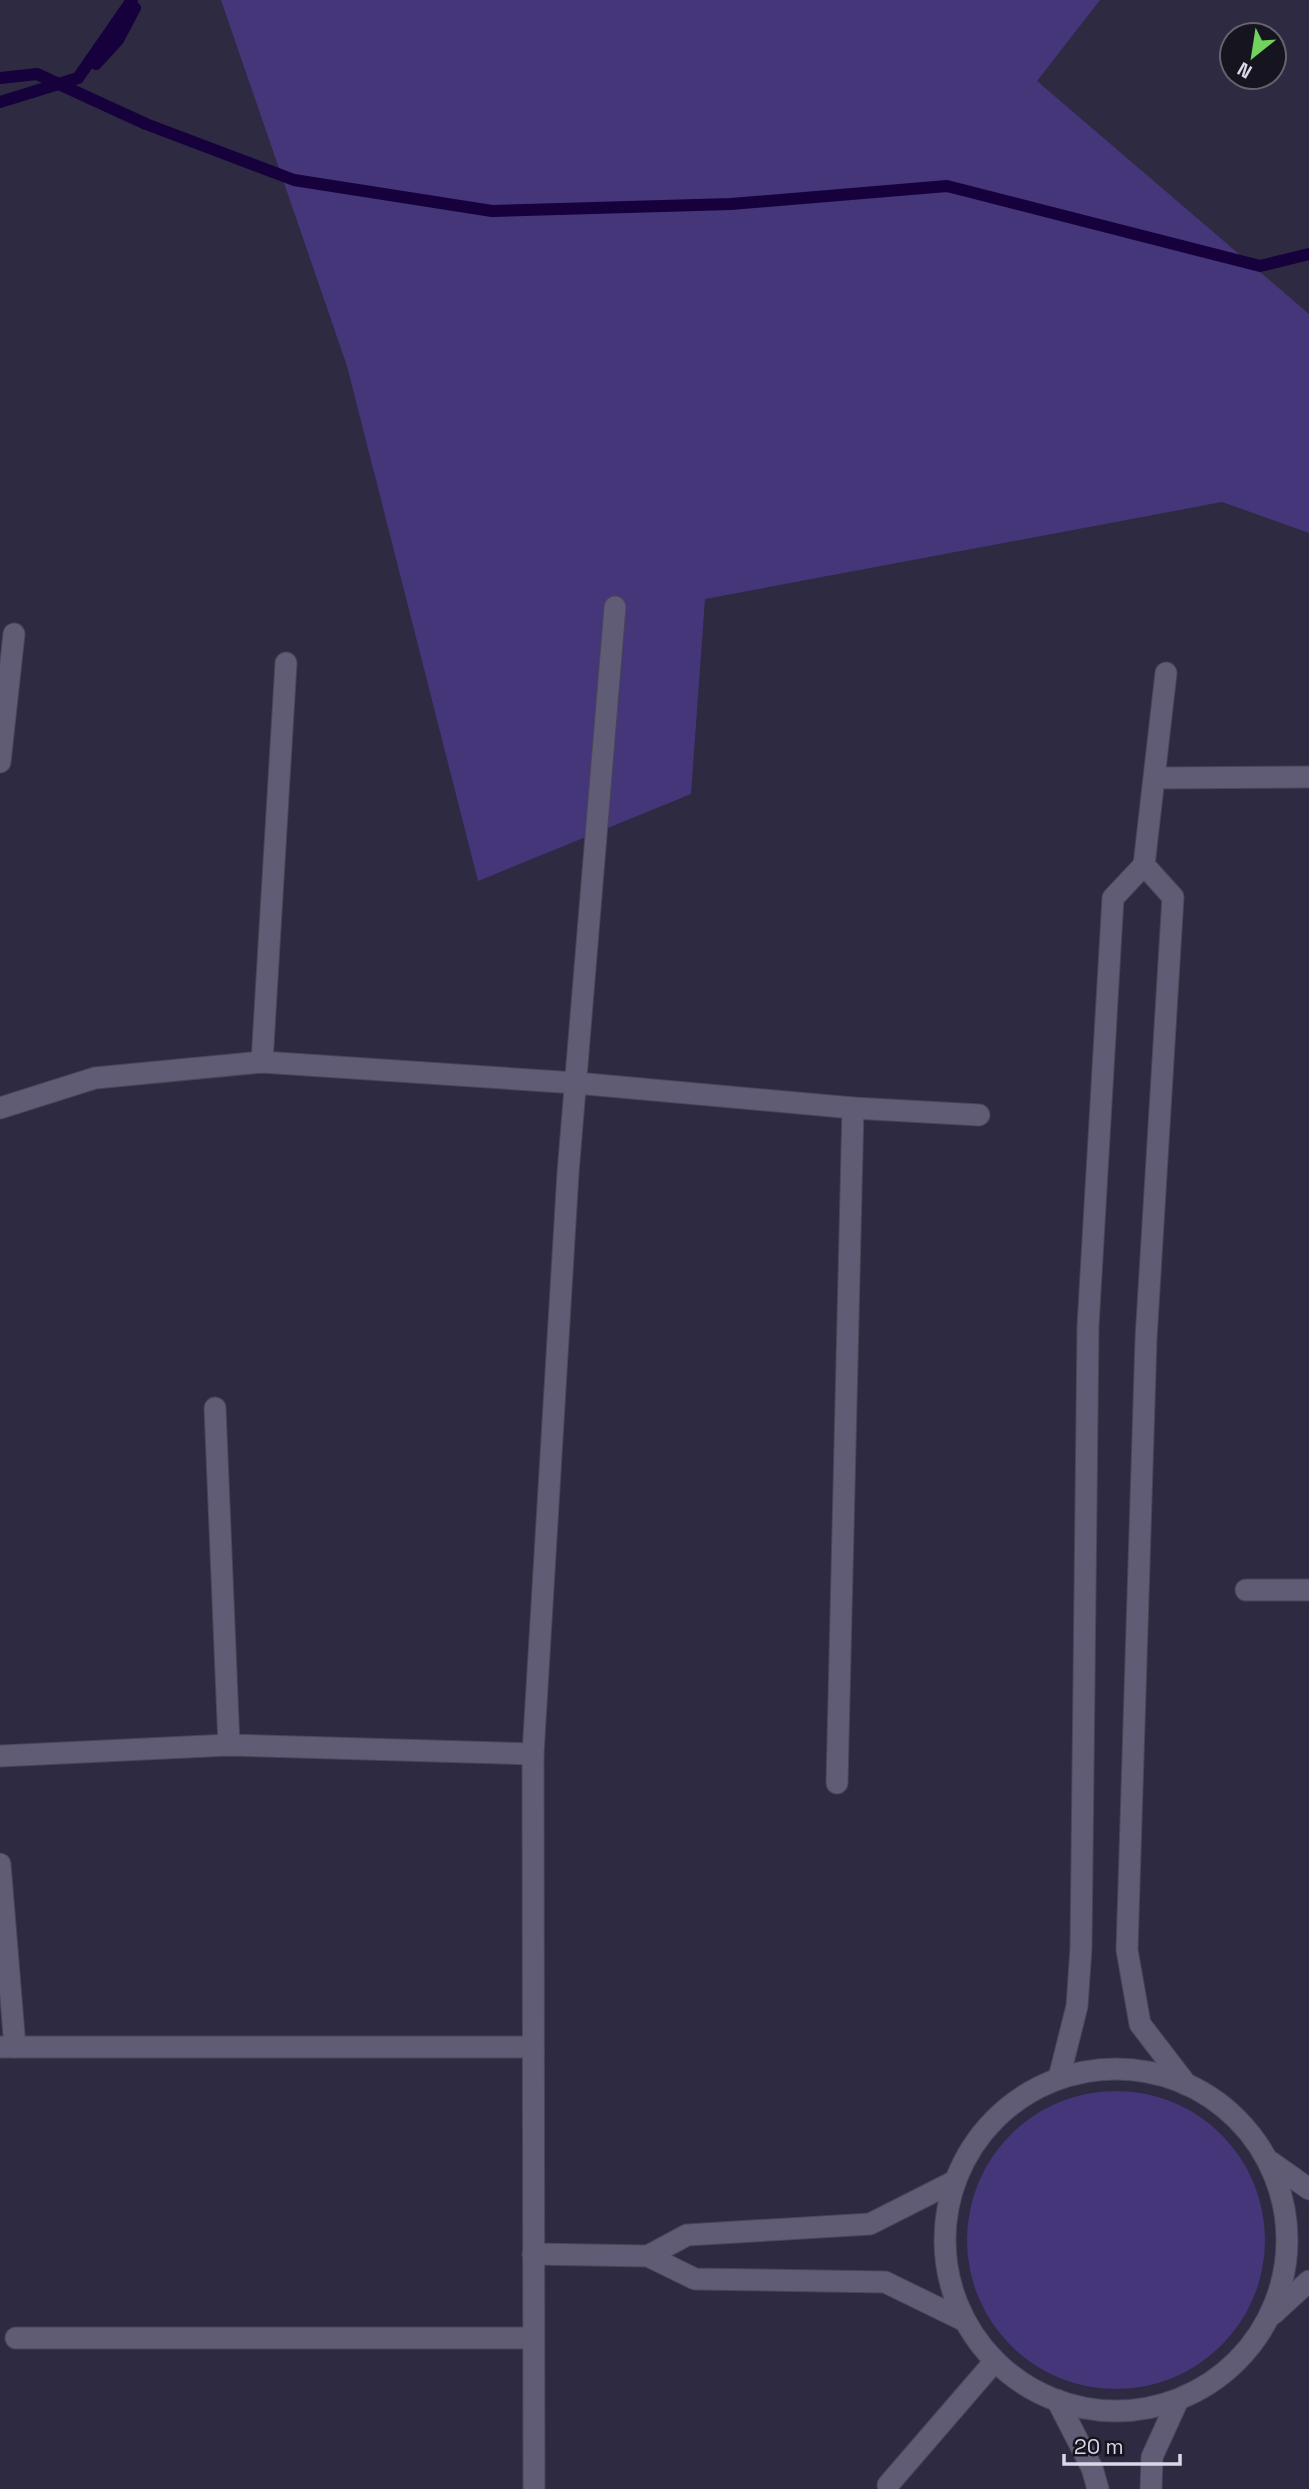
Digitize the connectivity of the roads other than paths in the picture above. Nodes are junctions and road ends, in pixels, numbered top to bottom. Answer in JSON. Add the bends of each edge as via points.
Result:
{"nodes":[{"id":1,"x":615,"y":607,"type":"dead end"},
{"id":2,"x":14,"y":634,"type":"dead end"},
{"id":3,"x":286,"y":663,"type":"dead end"},
{"id":4,"x":1166,"y":673,"type":"dead end"},
{"id":5,"x":0,"y":762,"type":"edge"},
{"id":6,"x":1309,"y":777,"type":"edge"},
{"id":7,"x":1155,"y":778,"type":"junction"},
{"id":8,"x":1144,"y":865,"type":"junction"},
{"id":9,"x":262,"y":1062,"type":"junction"},
{"id":10,"x":576,"y":1083,"type":"junction"},
{"id":11,"x":0,"y":1108,"type":"edge"},
{"id":12,"x":853,"y":1108,"type":"junction"},
{"id":13,"x":979,"y":1115,"type":"dead end"},
{"id":14,"x":215,"y":1408,"type":"dead end"},
{"id":15,"x":1246,"y":1590,"type":"dead end"},
{"id":16,"x":1309,"y":1590,"type":"edge"},
{"id":17,"x":229,"y":1745,"type":"junction"},
{"id":18,"x":533,"y":1754,"type":"junction"},
{"id":19,"x":0,"y":1756,"type":"edge"},
{"id":20,"x":837,"y":1783,"type":"dead end"},
{"id":21,"x":0,"y":1864,"type":"edge"},
{"id":22,"x":7,"y":2047,"type":"edge"},
{"id":23,"x":532,"y":2047,"type":"junction"},
{"id":24,"x":1059,"y":2078,"type":"junction"},
{"id":25,"x":1186,"y":2084,"type":"junction"},
{"id":26,"x":1264,"y":2156,"type":"junction"},
{"id":27,"x":955,"y":2181,"type":"junction"},
{"id":28,"x":1309,"y":2189,"type":"edge"},
{"id":29,"x":533,"y":2254,"type":"junction"},
{"id":30,"x":648,"y":2256,"type":"junction"},
{"id":31,"x":1309,"y":2281,"type":"edge"},
{"id":32,"x":1269,"y":2318,"type":"junction"},
{"id":33,"x":965,"y":2321,"type":"junction"},
{"id":34,"x":16,"y":2338,"type":"dead end"},
{"id":35,"x":532,"y":2338,"type":"junction"},
{"id":36,"x":995,"y":2361,"type":"junction"},
{"id":37,"x":1057,"y":2400,"type":"junction"},
{"id":38,"x":1178,"y":2400,"type":"junction"},
{"id":39,"x":888,"y":2485,"type":"dead end"},
{"id":40,"x":534,"y":2489,"type":"edge"},
{"id":41,"x":1098,"y":2489,"type":"edge"},
{"id":42,"x":1151,"y":2489,"type":"edge"}],
"edges":[{"from":1,"to":10,"type":"street"},
{"from":2,"to":5,"type":"street"},
{"from":3,"to":9,"type":"street"},
{"from":4,"to":7,"type":"street"},
{"from":6,"to":7,"type":"street"},
{"from":7,"to":8,"type":"street"},
{"from":8,"to":24,"type":"street","via":[[1113,898],[1088,1326],[1081,1948],[1077,2006]]},
{"from":8,"to":25,"type":"street","via":[[1173,897],[1146,1339],[1127,1950],[1140,2024]]},
{"from":9,"to":10,"type":"street"},
{"from":9,"to":11,"type":"street","via":[[95,1078]]},
{"from":10,"to":12,"type":"street"},
{"from":10,"to":18,"type":"street"},
{"from":12,"to":13,"type":"street"},
{"from":12,"to":20,"type":"street"},
{"from":14,"to":17,"type":"street"},
{"from":15,"to":16,"type":"street"},
{"from":17,"to":18,"type":"street"},
{"from":17,"to":19,"type":"street"},
{"from":18,"to":23,"type":"street"},
{"from":21,"to":22,"type":"street"},
{"from":22,"to":23,"type":"street"},
{"from":23,"to":29,"type":"street"},
{"from":24,"to":25,"type":"street","via":[[1123,2069]]},
{"from":24,"to":27,"type":"street","via":[[1000,2113],[974,2144]]},
{"from":25,"to":26,"type":"street","via":[[1231,2113]]},
{"from":26,"to":28,"type":"street"},
{"from":26,"to":32,"type":"street","via":[[1280,2191],[1287,2243],[1282,2282]]},
{"from":27,"to":30,"type":"street","via":[[870,2224],[687,2235]]},
{"from":27,"to":33,"type":"street","via":[[946,2216],[945,2252],[948,2276]]},
{"from":29,"to":30,"type":"street"},
{"from":29,"to":35,"type":"street"},
{"from":30,"to":33,"type":"street","via":[[695,2279],[885,2282]]},
{"from":31,"to":32,"type":"street"},
{"from":32,"to":38,"type":"street","via":[[1236,2363]]},
{"from":33,"to":36,"type":"street"},
{"from":34,"to":35,"type":"street"},
{"from":35,"to":40,"type":"street"},
{"from":36,"to":37,"type":"street","via":[[1034,2390]]},
{"from":36,"to":39,"type":"street"},
{"from":37,"to":38,"type":"street","via":[[1111,2411]]},
{"from":37,"to":41,"type":"street"},
{"from":38,"to":42,"type":"street","via":[[1152,2457]]}]}
